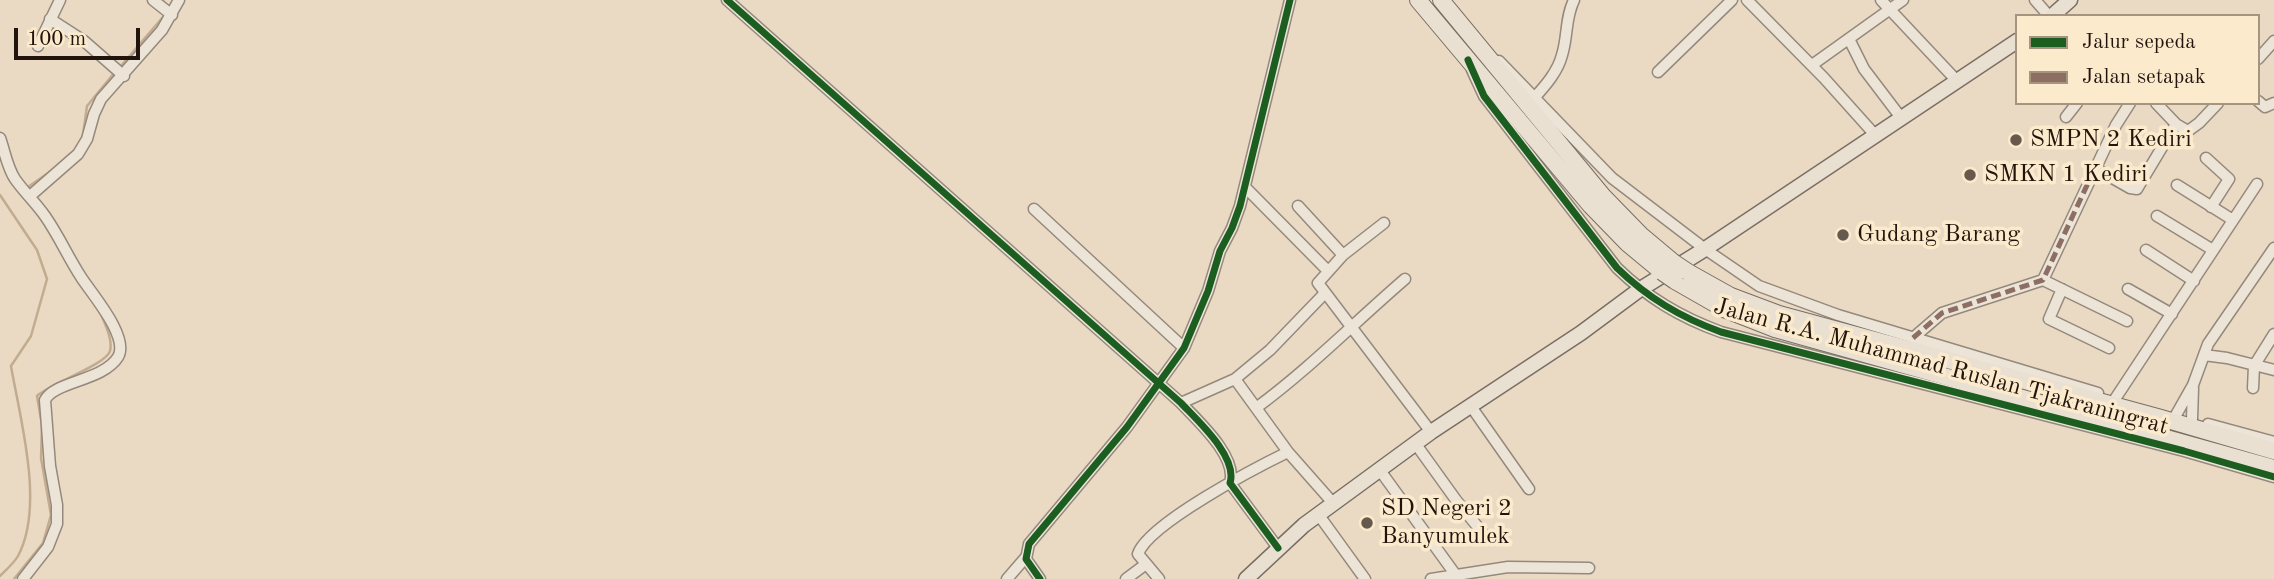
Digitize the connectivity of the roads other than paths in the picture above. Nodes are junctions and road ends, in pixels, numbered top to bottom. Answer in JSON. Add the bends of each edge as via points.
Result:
{"nodes":[{"id":1,"x":60,"y":0,"type":"edge"},
{"id":2,"x":153,"y":0,"type":"edge"},
{"id":3,"x":179,"y":0,"type":"edge"},
{"id":4,"x":726,"y":0,"type":"edge"},
{"id":5,"x":1290,"y":0,"type":"edge"},
{"id":6,"x":1441,"y":0,"type":"edge"},
{"id":7,"x":1574,"y":0,"type":"edge"},
{"id":8,"x":1746,"y":0,"type":"edge"},
{"id":9,"x":1903,"y":0,"type":"edge"},
{"id":10,"x":2035,"y":0,"type":"edge"},
{"id":11,"x":2070,"y":0,"type":"edge"},
{"id":12,"x":1418,"y":1,"type":"edge"},
{"id":13,"x":1728,"y":2,"type":"edge"},
{"id":14,"x":1885,"y":4,"type":"edge"},
{"id":15,"x":168,"y":12,"type":"junction"},
{"id":16,"x":2048,"y":14,"type":"edge"},
{"id":17,"x":2052,"y":14,"type":"edge"},
{"id":18,"x":50,"y":19,"type":"junction"},
{"id":19,"x":1849,"y":40,"type":"junction"},
{"id":20,"x":2274,"y":41,"type":"edge"},
{"id":21,"x":2015,"y":42,"type":"edge"},
{"id":22,"x":1478,"y":44,"type":"junction"},
{"id":23,"x":38,"y":46,"type":"dead end"},
{"id":24,"x":2260,"y":57,"type":"edge"},
{"id":25,"x":1468,"y":60,"type":"junction"},
{"id":26,"x":1812,"y":65,"type":"junction"},
{"id":27,"x":118,"y":71,"type":"junction"},
{"id":28,"x":1658,"y":72,"type":"dead end"},
{"id":29,"x":1958,"y":82,"type":"junction"},
{"id":30,"x":1535,"y":97,"type":"junction"},
{"id":31,"x":2075,"y":105,"type":"edge"},
{"id":32,"x":2129,"y":105,"type":"edge"},
{"id":33,"x":2158,"y":105,"type":"edge"},
{"id":34,"x":2216,"y":105,"type":"edge"},
{"id":35,"x":2066,"y":117,"type":"dead end"},
{"id":36,"x":1902,"y":119,"type":"junction"},
{"id":37,"x":2176,"y":124,"type":"junction"},
{"id":38,"x":1876,"y":136,"type":"junction"},
{"id":39,"x":0,"y":138,"type":"edge"},
{"id":40,"x":2206,"y":158,"type":"dead end"},
{"id":41,"x":2095,"y":168,"type":"junction"},
{"id":42,"x":2257,"y":184,"type":"dead end"},
{"id":43,"x":2177,"y":185,"type":"dead end"},
{"id":44,"x":1245,"y":187,"type":"junction"},
{"id":45,"x":30,"y":196,"type":"junction"},
{"id":46,"x":1298,"y":206,"type":"dead end"},
{"id":47,"x":2211,"y":207,"type":"junction"},
{"id":48,"x":1034,"y":209,"type":"dead end"},
{"id":49,"x":2157,"y":216,"type":"dead end"},
{"id":50,"x":2233,"y":220,"type":"junction"},
{"id":51,"x":1384,"y":223,"type":"dead end"},
{"id":52,"x":2274,"y":248,"type":"edge"},
{"id":53,"x":1705,"y":250,"type":"junction"},
{"id":54,"x":2146,"y":250,"type":"dead end"},
{"id":55,"x":2213,"y":250,"type":"junction"},
{"id":56,"x":1343,"y":255,"type":"junction"},
{"id":57,"x":1327,"y":270,"type":"junction"},
{"id":58,"x":1675,"y":272,"type":"junction"},
{"id":59,"x":1405,"y":279,"type":"dead end"},
{"id":60,"x":2043,"y":280,"type":"junction"},
{"id":61,"x":2194,"y":281,"type":"junction"},
{"id":62,"x":2062,"y":289,"type":"junction"},
{"id":63,"x":2128,"y":289,"type":"dead end"},
{"id":64,"x":1639,"y":290,"type":"junction"},
{"id":65,"x":1325,"y":293,"type":"junction"},
{"id":66,"x":2172,"y":314,"type":"junction"},
{"id":67,"x":2127,"y":321,"type":"dead end"},
{"id":68,"x":1350,"y":326,"type":"junction"},
{"id":69,"x":2274,"y":334,"type":"edge"},
{"id":70,"x":1913,"y":338,"type":"junction"},
{"id":71,"x":1184,"y":348,"type":"junction"},
{"id":72,"x":2109,"y":348,"type":"dead end"},
{"id":73,"x":2204,"y":355,"type":"junction"},
{"id":74,"x":2254,"y":366,"type":"junction"},
{"id":75,"x":2274,"y":370,"type":"edge"},
{"id":76,"x":1235,"y":379,"type":"junction"},
{"id":77,"x":1157,"y":383,"type":"junction"},
{"id":78,"x":2253,"y":388,"type":"dead end"},
{"id":79,"x":2117,"y":400,"type":"junction"},
{"id":80,"x":1181,"y":403,"type":"junction"},
{"id":81,"x":1470,"y":405,"type":"junction"},
{"id":82,"x":1256,"y":408,"type":"junction"},
{"id":83,"x":2176,"y":418,"type":"junction"},
{"id":84,"x":2141,"y":422,"type":"junction"},
{"id":85,"x":2108,"y":431,"type":"junction"},
{"id":86,"x":1431,"y":432,"type":"junction"},
{"id":87,"x":2165,"y":437,"type":"junction"},
{"id":88,"x":2274,"y":442,"type":"edge"},
{"id":89,"x":1415,"y":443,"type":"junction"},
{"id":90,"x":2184,"y":451,"type":"junction"},
{"id":91,"x":1288,"y":452,"type":"junction"},
{"id":92,"x":2274,"y":452,"type":"edge"},
{"id":93,"x":2274,"y":468,"type":"edge"},
{"id":94,"x":1379,"y":469,"type":"junction"},
{"id":95,"x":2274,"y":477,"type":"edge"},
{"id":96,"x":1230,"y":483,"type":"junction"},
{"id":97,"x":1528,"y":489,"type":"dead end"},
{"id":98,"x":1333,"y":502,"type":"junction"},
{"id":99,"x":1318,"y":514,"type":"junction"},
{"id":100,"x":1486,"y":537,"type":"dead end"},
{"id":101,"x":1278,"y":548,"type":"junction"},
{"id":102,"x":1026,"y":556,"type":"junction"},
{"id":103,"x":1146,"y":564,"type":"junction"},
{"id":104,"x":1532,"y":566,"type":"junction"},
{"id":105,"x":1589,"y":568,"type":"dead end"},
{"id":106,"x":1454,"y":574,"type":"junction"},
{"id":107,"x":1485,"y":574,"type":"edge"},
{"id":108,"x":23,"y":579,"type":"edge"},
{"id":109,"x":1007,"y":579,"type":"edge"},
{"id":110,"x":1040,"y":579,"type":"edge"},
{"id":111,"x":1126,"y":579,"type":"edge"},
{"id":112,"x":1159,"y":579,"type":"edge"},
{"id":113,"x":1246,"y":579,"type":"edge"},
{"id":114,"x":1365,"y":579,"type":"edge"},
{"id":115,"x":1431,"y":579,"type":"edge"},
{"id":116,"x":1533,"y":579,"type":"edge"}],
"edges":[{"from":1,"to":18,"type":"street"},
{"from":2,"to":15,"type":"street"},
{"from":3,"to":15,"type":"street"},
{"from":4,"to":77,"type":"street"},
{"from":5,"to":44,"type":"street"},
{"from":6,"to":22,"type":"highway","name":"Jalan R.A. Muhammad Ruslan Tjakraningrat"},
{"from":7,"to":30,"type":"street","via":[[1562,55]]},
{"from":8,"to":26,"type":"street"},
{"from":9,"to":14,"type":"street"},
{"from":10,"to":16,"type":"street"},
{"from":11,"to":17,"type":"main road"},
{"from":12,"to":25,"type":"highway","name":"Jalan R.A. Muhammad Ruslan Tjakraningrat"},
{"from":13,"to":28,"type":"street"},
{"from":14,"to":19,"type":"street"},
{"from":14,"to":29,"type":"street"},
{"from":15,"to":27,"type":"street"},
{"from":18,"to":23,"type":"street"},
{"from":18,"to":27,"type":"street"},
{"from":19,"to":26,"type":"street"},
{"from":19,"to":36,"type":"street","via":[[1864,69]]},
{"from":20,"to":24,"type":"street"},
{"from":21,"to":29,"type":"main road"},
{"from":22,"to":30,"type":"street","name":"Jalan R.A. Muhammad Ruslan Tjakraningrat"},
{"from":22,"to":58,"type":"highway","name":"Jalan R.A. Muhammad Ruslan Tjakraningrat","via":[[1618,213]]},
{"from":25,"to":58,"type":"highway","name":"Jalan R.A. Muhammad Ruslan Tjakraningrat","via":[[1599,215],[1627,243]]},
{"from":25,"to":64,"type":"street","name":"Jalan R.A. Muhammad Ruslan Tjakraningrat","via":[[1484,96],[1512,134],[1586,231]]},
{"from":26,"to":38,"type":"street"},
{"from":27,"to":45,"type":"street","via":[[78,155]]},
{"from":29,"to":36,"type":"main road"},
{"from":30,"to":53,"type":"street","name":"Jalan R.A. Muhammad Ruslan Tjakraningrat","via":[[1612,178]]},
{"from":31,"to":35,"type":"street"},
{"from":32,"to":41,"type":"street"},
{"from":33,"to":37,"type":"street"},
{"from":34,"to":37,"type":"street","via":[[2189,131]]},
{"from":36,"to":38,"type":"main road"},
{"from":37,"to":41,"type":"street","via":[[2137,189]]},
{"from":38,"to":53,"type":"main road"},
{"from":39,"to":45,"type":"street","via":[[14,177]]},
{"from":40,"to":47,"type":"street","via":[[2229,179]]},
{"from":41,"to":60,"type":"street"},
{"from":42,"to":50,"type":"street"},
{"from":43,"to":47,"type":"street"},
{"from":44,"to":57,"type":"street"},
{"from":44,"to":71,"type":"street"},
{"from":45,"to":108,"type":"street","via":[[107,313],[120,348],[111,365],[55,390],[45,400],[57,524],[48,547]]},
{"from":46,"to":56,"type":"street"},
{"from":47,"to":50,"type":"street"},
{"from":48,"to":71,"type":"street"},
{"from":49,"to":55,"type":"street"},
{"from":50,"to":55,"type":"street"},
{"from":51,"to":56,"type":"street"},
{"from":52,"to":73,"type":"street","via":[[2214,332]]},
{"from":53,"to":64,"type":"main road"},
{"from":53,"to":70,"type":"street","name":"Jalan R.A. Muhammad Ruslan Tjakraningrat","via":[[1772,292]]},
{"from":54,"to":61,"type":"street"},
{"from":55,"to":61,"type":"street"},
{"from":56,"to":57,"type":"street"},
{"from":57,"to":65,"type":"street","via":[[1318,283]]},
{"from":58,"to":84,"type":"highway","name":"Jalan R.A. Muhammad Ruslan Tjakraningrat","via":[[1779,314]]},
{"from":59,"to":68,"type":"street"},
{"from":60,"to":62,"type":"street"},
{"from":60,"to":70,"type":"street","via":[[1942,313]]},
{"from":61,"to":66,"type":"street"},
{"from":62,"to":67,"type":"street"},
{"from":62,"to":72,"type":"street","via":[[2049,319]]},
{"from":63,"to":66,"type":"street"},
{"from":64,"to":81,"type":"main road"},
{"from":64,"to":85,"type":"street","name":"Jalan R.A. Muhammad Ruslan Tjakraningrat","via":[[1685,318],[1721,332]]},
{"from":65,"to":68,"type":"street"},
{"from":65,"to":76,"type":"street","via":[[1270,351]]},
{"from":66,"to":79,"type":"street"},
{"from":68,"to":82,"type":"street","via":[[1296,378]]},
{"from":68,"to":86,"type":"street"},
{"from":69,"to":74,"type":"street"},
{"from":70,"to":79,"type":"street","name":"Jalan R.A. Muhammad Ruslan Tjakraningrat"},
{"from":71,"to":77,"type":"street"},
{"from":73,"to":74,"type":"street"},
{"from":73,"to":83,"type":"street"},
{"from":74,"to":75,"type":"street"},
{"from":74,"to":78,"type":"street"},
{"from":76,"to":80,"type":"street"},
{"from":76,"to":82,"type":"street"},
{"from":77,"to":80,"type":"street"},
{"from":77,"to":102,"type":"street","via":[[1127,427],[1035,536]]},
{"from":79,"to":83,"type":"street","name":"Jalan R.A. Muhammad Ruslan Tjakraningrat"},
{"from":79,"to":84,"type":"highway"},
{"from":80,"to":96,"type":"street","via":[[1227,460]]},
{"from":81,"to":86,"type":"main road"},
{"from":81,"to":97,"type":"street"},
{"from":82,"to":91,"type":"street"},
{"from":83,"to":84,"type":"highway","name":"Jalan R.A. Muhammad Ruslan Tjakraningrat"},
{"from":83,"to":88,"type":"street","name":"Jalan R.A. Muhammad Ruslan Tjakraningrat"},
{"from":83,"to":92,"type":"highway","name":"Jalan R.A. Muhammad Ruslan Tjakraningrat"},
{"from":84,"to":85,"type":"highway"},
{"from":84,"to":87,"type":"highway","name":"Jalan R.A. Muhammad Ruslan Tjakraningrat"},
{"from":85,"to":90,"type":"street","name":"Jalan R.A. Muhammad Ruslan Tjakraningrat"},
{"from":86,"to":89,"type":"main road"},
{"from":87,"to":90,"type":"highway"},
{"from":87,"to":93,"type":"highway","name":"Jalan R.A. Muhammad Ruslan Tjakraningrat"},
{"from":89,"to":94,"type":"main road"},
{"from":89,"to":100,"type":"street"},
{"from":90,"to":95,"type":"street","name":"Jalan R.A. Muhammad Ruslan Tjakraningrat"},
{"from":91,"to":96,"type":"street"},
{"from":91,"to":98,"type":"street"},
{"from":94,"to":98,"type":"main road"},
{"from":94,"to":106,"type":"street"},
{"from":96,"to":101,"type":"street"},
{"from":96,"to":103,"type":"street","via":[[1146,542],[1138,554]]},
{"from":98,"to":99,"type":"main road"},
{"from":99,"to":101,"type":"main road"},
{"from":99,"to":114,"type":"street"},
{"from":101,"to":113,"type":"main road"},
{"from":102,"to":109,"type":"street"},
{"from":102,"to":110,"type":"street"},
{"from":103,"to":111,"type":"street"},
{"from":103,"to":112,"type":"street"},
{"from":104,"to":105,"type":"street"},
{"from":104,"to":107,"type":"street"},
{"from":104,"to":116,"type":"street"},
{"from":106,"to":107,"type":"street"},
{"from":106,"to":115,"type":"street"}]}
